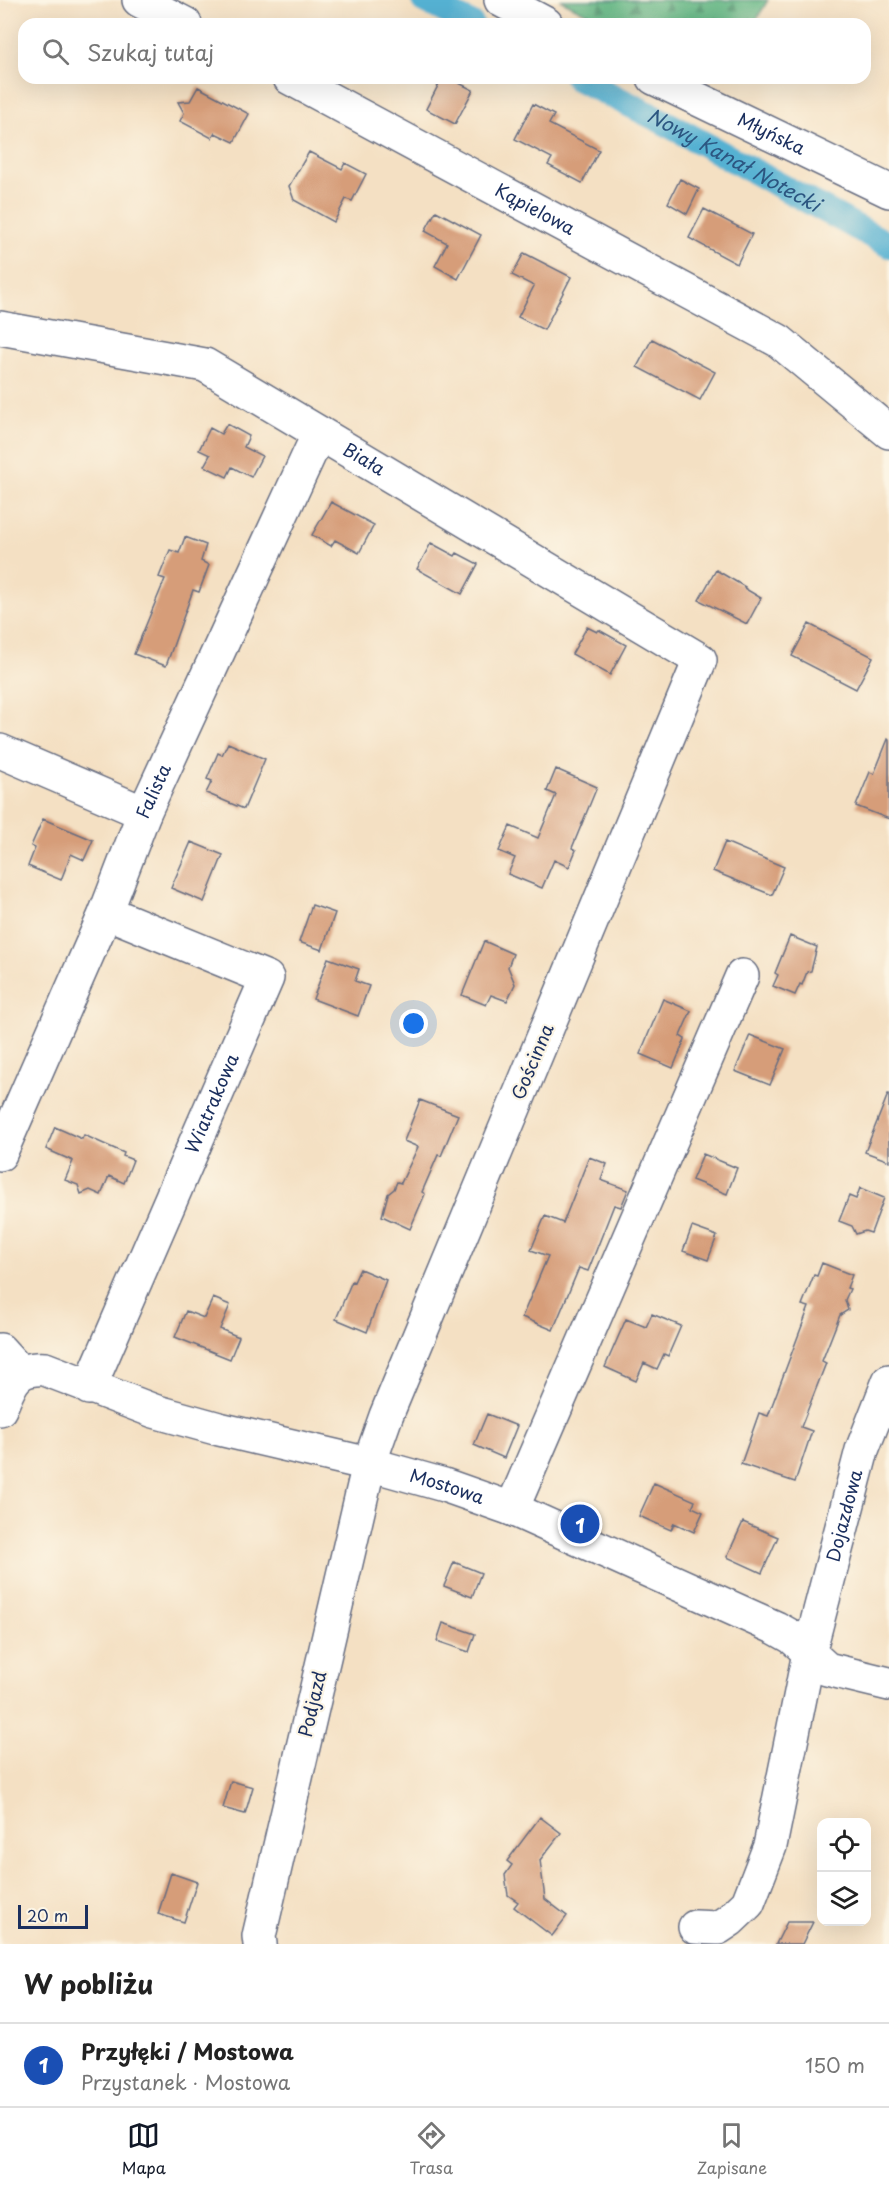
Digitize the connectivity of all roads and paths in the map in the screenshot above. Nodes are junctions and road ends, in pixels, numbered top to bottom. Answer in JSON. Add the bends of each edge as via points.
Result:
{"nodes":[{"id":1,"x":139,"y":0,"type":"edge"},
{"id":2,"x":501,"y":0,"type":"edge"},
{"id":3,"x":174,"y":18,"type":"edge"},
{"id":4,"x":535,"y":18,"type":"edge"},
{"id":5,"x":301,"y":84,"type":"edge"},
{"id":6,"x":666,"y":84,"type":"edge"},
{"id":7,"x":889,"y":191,"type":"edge"},
{"id":8,"x":0,"y":328,"type":"edge"},
{"id":9,"x":889,"y":432,"type":"edge"},
{"id":10,"x":319,"y":433,"type":"junction"},
{"id":11,"x":700,"y":660,"type":"joint"},
{"id":12,"x":0,"y":751,"type":"edge"},
{"id":13,"x":144,"y":813,"type":"junction"},
{"id":14,"x":106,"y":912,"type":"junction"},
{"id":15,"x":742,"y":976,"type":"dead end"},
{"id":16,"x":0,"y":1154,"type":"edge"},
{"id":17,"x":10,"y":1361,"type":"edge"},
{"id":18,"x":889,"y":1381,"type":"edge"},
{"id":19,"x":89,"y":1388,"type":"junction"},
{"id":20,"x":0,"y":1409,"type":"edge"},
{"id":21,"x":369,"y":1464,"type":"junction"},
{"id":22,"x":513,"y":1509,"type":"junction"},
{"id":23,"x":809,"y":1653,"type":"junction"},
{"id":24,"x":889,"y":1684,"type":"edge"},
{"id":25,"x":695,"y":1927,"type":"dead end"},
{"id":26,"x":260,"y":1944,"type":"edge"}],
"edges":[{"from":1,"to":3,"type":"street"},
{"from":2,"to":4,"type":"street"},
{"from":5,"to":9,"type":"street","name":"Kąpielowa","via":[[779,341]]},
{"from":6,"to":7,"type":"street","name":"Młyńska"},
{"from":8,"to":10,"type":"street","name":"Biała","via":[[205,365]]},
{"from":10,"to":11,"type":"street","name":"Biała"},
{"from":10,"to":13,"type":"street","name":"Falista"},
{"from":11,"to":21,"type":"street","name":"Gościnna"},
{"from":12,"to":13,"type":"street"},
{"from":13,"to":14,"type":"street","name":"Falista"},
{"from":14,"to":16,"type":"street","name":"Falista"},
{"from":14,"to":19,"type":"street","name":"Wiatrakowa","via":[[267,978]]},
{"from":15,"to":22,"type":"street"},
{"from":17,"to":19,"type":"street","name":"Mostowa","via":[[45,1369]]},
{"from":17,"to":20,"type":"street","name":"Mostowa","via":[[11,1385]]},
{"from":18,"to":23,"type":"street","name":"Dojazdowa","via":[[862,1450]]},
{"from":19,"to":21,"type":"street","name":"Mostowa","via":[[219,1429]]},
{"from":21,"to":22,"type":"street","name":"Mostowa"},
{"from":21,"to":26,"type":"street","name":"Podjazd"},
{"from":22,"to":23,"type":"street","name":"Mostowa","via":[[776,1628]]},
{"from":23,"to":24,"type":"street","name":"Mostowa","via":[[827,1669]]},
{"from":23,"to":25,"type":"street","name":"Dojazdowa","via":[[770,1846],[748,1903],[718,1928]]}]}
